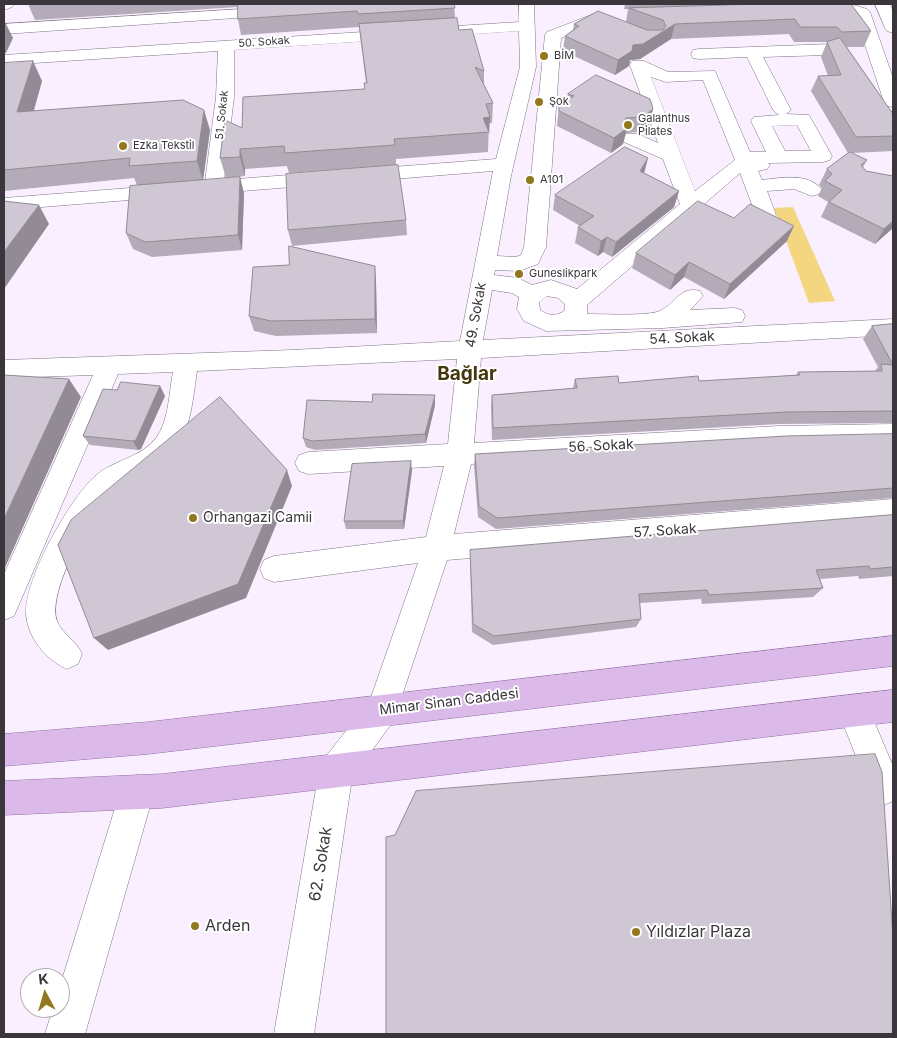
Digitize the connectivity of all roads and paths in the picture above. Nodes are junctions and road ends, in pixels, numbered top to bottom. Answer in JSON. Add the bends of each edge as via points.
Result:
{"nodes":[{"id":1,"x":526,"y":4,"type":"edge"},
{"id":2,"x":882,"y":4,"type":"edge"},
{"id":3,"x":804,"y":10,"type":"edge"},
{"id":4,"x":288,"y":11,"type":"edge"},
{"id":5,"x":624,"y":22,"type":"edge"},
{"id":6,"x":525,"y":26,"type":"junction"},
{"id":7,"x":893,"y":28,"type":"edge"},
{"id":8,"x":4,"y":29,"type":"edge"},
{"id":9,"x":708,"y":37,"type":"edge"},
{"id":10,"x":226,"y":44,"type":"junction"},
{"id":11,"x":825,"y":47,"type":"edge"},
{"id":12,"x":718,"y":52,"type":"junction"},
{"id":13,"x":752,"y":52,"type":"junction"},
{"id":14,"x":4,"y":60,"type":"edge"},
{"id":15,"x":709,"y":75,"type":"junction"},
{"id":16,"x":782,"y":110,"type":"dead end"},
{"id":17,"x":890,"y":111,"type":"edge"},
{"id":18,"x":632,"y":138,"type":"edge"},
{"id":19,"x":672,"y":156,"type":"junction"},
{"id":20,"x":778,"y":157,"type":"dead end"},
{"id":21,"x":750,"y":162,"type":"junction"},
{"id":22,"x":504,"y":164,"type":"junction"},
{"id":23,"x":214,"y":186,"type":"junction"},
{"id":24,"x":755,"y":186,"type":"junction"},
{"id":25,"x":812,"y":190,"type":"dead end"},
{"id":26,"x":4,"y":204,"type":"edge"},
{"id":27,"x":690,"y":205,"type":"junction"},
{"id":28,"x":766,"y":215,"type":"edge"},
{"id":29,"x":484,"y":272,"type":"junction"},
{"id":30,"x":531,"y":295,"type":"junction"},
{"id":31,"x":692,"y":296,"type":"dead end"},
{"id":32,"x":576,"y":302,"type":"junction"},
{"id":33,"x":893,"y":308,"type":"edge"},
{"id":34,"x":663,"y":320,"type":"junction"},
{"id":35,"x":566,"y":322,"type":"junction"},
{"id":36,"x":893,"y":326,"type":"edge"},
{"id":37,"x":470,"y":350,"type":"junction"},
{"id":38,"x":186,"y":363,"type":"junction"},
{"id":39,"x":108,"y":366,"type":"junction"},
{"id":40,"x":4,"y":370,"type":"edge"},
{"id":41,"x":893,"y":434,"type":"edge"},
{"id":42,"x":460,"y":455,"type":"junction"},
{"id":43,"x":308,"y":463,"type":"dead end"},
{"id":44,"x":893,"y":511,"type":"edge"},
{"id":45,"x":437,"y":548,"type":"junction"},
{"id":46,"x":274,"y":569,"type":"dead end"},
{"id":47,"x":4,"y":606,"type":"edge"},
{"id":48,"x":893,"y":651,"type":"edge"},
{"id":49,"x":67,"y":654,"type":"dead end"},
{"id":50,"x":893,"y":706,"type":"edge"},
{"id":51,"x":383,"y":709,"type":"junction"},
{"id":52,"x":854,"y":711,"type":"junction"},
{"id":53,"x":4,"y":750,"type":"edge"},
{"id":54,"x":336,"y":771,"type":"junction"},
{"id":55,"x":137,"y":792,"type":"junction"},
{"id":56,"x":4,"y":798,"type":"edge"},
{"id":57,"x":884,"y":818,"type":"edge"},
{"id":58,"x":65,"y":1034,"type":"edge"},
{"id":59,"x":294,"y":1034,"type":"edge"}],
"edges":[{"from":1,"to":6,"type":"street","name":"49. Sokak"},
{"from":2,"to":7,"type":"street"},
{"from":3,"to":17,"type":"street","via":[[850,9],[862,12]]},
{"from":4,"to":8,"type":"street"},
{"from":5,"to":29,"type":"street","via":[[596,18],[553,35],[535,247],[530,259]]},
{"from":6,"to":10,"type":"street","name":"50. Sokak"},
{"from":6,"to":22,"type":"street","name":"49. Sokak","via":[[528,67]]},
{"from":9,"to":12,"type":"street"},
{"from":10,"to":14,"type":"street","name":"50. Sokak"},
{"from":10,"to":23,"type":"street","name":"51. Sokak","via":[[225,97]]},
{"from":11,"to":13,"type":"street","via":[[827,50]]},
{"from":12,"to":13,"type":"street"},
{"from":12,"to":15,"type":"street","via":[[699,54]]},
{"from":13,"to":16,"type":"street"},
{"from":15,"to":19,"type":"street","via":[[666,77],[636,64]]},
{"from":15,"to":21,"type":"street"},
{"from":18,"to":19,"type":"street"},
{"from":19,"to":27,"type":"street"},
{"from":20,"to":21,"type":"street"},
{"from":21,"to":24,"type":"street"},
{"from":21,"to":27,"type":"street","via":[[738,165]]},
{"from":22,"to":23,"type":"street"},
{"from":22,"to":29,"type":"street","name":"49. Sokak"},
{"from":23,"to":26,"type":"street"},
{"from":24,"to":25,"type":"street","via":[[797,183]]},
{"from":24,"to":28,"type":"street"},
{"from":27,"to":32,"type":"street"},
{"from":29,"to":30,"type":"street"},
{"from":29,"to":37,"type":"street","name":"49. Sokak"},
{"from":30,"to":32,"type":"street","via":[[551,288],[566,292]]},
{"from":30,"to":35,"type":"street","via":[[527,306],[534,317],[549,323]]},
{"from":31,"to":34,"type":"street"},
{"from":32,"to":35,"type":"street","via":[[576,313]]},
{"from":33,"to":34,"type":"street"},
{"from":34,"to":35,"type":"street"},
{"from":36,"to":37,"type":"street","name":"54. Sokak"},
{"from":37,"to":38,"type":"street","name":"54. Sokak"},
{"from":37,"to":42,"type":"street","name":"49. Sokak"},
{"from":38,"to":39,"type":"street","name":"54. Sokak"},
{"from":38,"to":49,"type":"street","via":[[168,442],[156,456],[117,475],[98,492],[73,526],[41,602],[44,627]]},
{"from":39,"to":40,"type":"street","name":"54. Sokak"},
{"from":39,"to":47,"type":"street"},
{"from":41,"to":42,"type":"street","name":"56. Sokak","via":[[779,436]]},
{"from":42,"to":43,"type":"street","name":"56. Sokak"},
{"from":42,"to":45,"type":"street","name":"49. Sokak"},
{"from":44,"to":45,"type":"street","name":"57. Sokak"},
{"from":45,"to":46,"type":"street","name":"57. Sokak"},
{"from":45,"to":51,"type":"street","name":"49. Sokak"},
{"from":48,"to":51,"type":"main road","name":"Mimar Sinan Caddesi"},
{"from":50,"to":52,"type":"main road"},
{"from":51,"to":53,"type":"main road","name":"Mimar Sinan Caddesi","via":[[148,738]]},
{"from":51,"to":54,"type":"street","name":"62. Sokak"},
{"from":52,"to":54,"type":"main road"},
{"from":52,"to":57,"type":"street","via":[[882,778]]},
{"from":54,"to":55,"type":"main road"},
{"from":54,"to":59,"type":"street","name":"62. Sokak"},
{"from":55,"to":56,"type":"main road"},
{"from":55,"to":58,"type":"street"}]}
